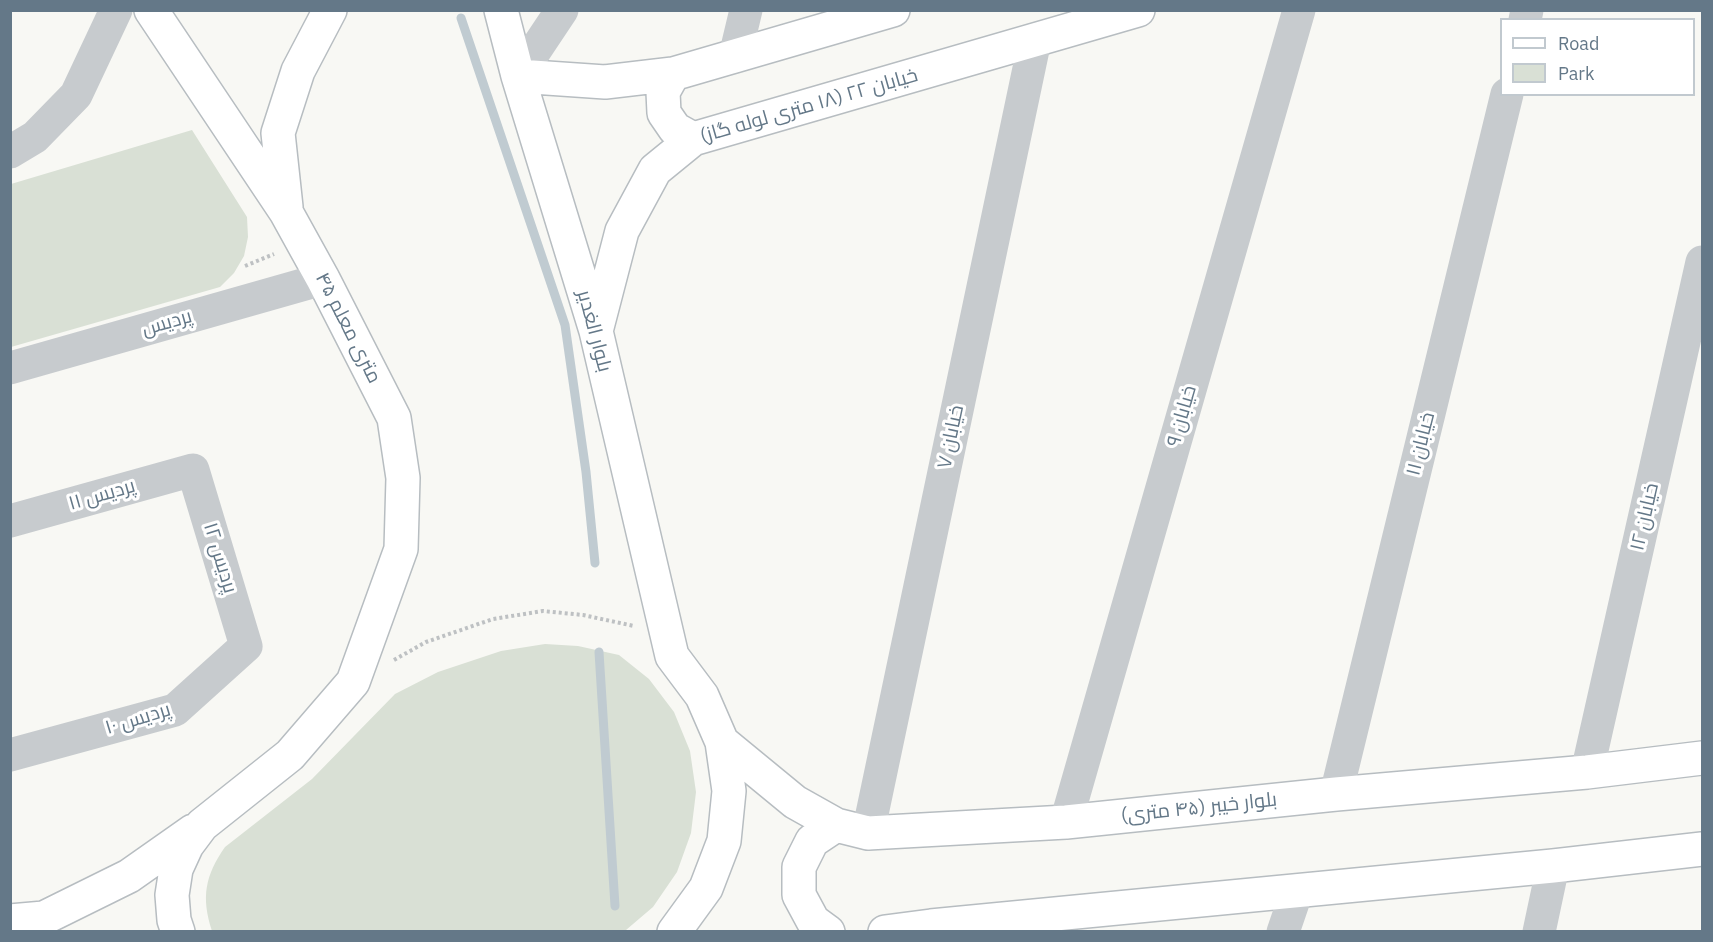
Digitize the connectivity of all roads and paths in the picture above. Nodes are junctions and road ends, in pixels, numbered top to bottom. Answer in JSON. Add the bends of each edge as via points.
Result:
{"nodes":[{"id":1,"x":116,"y":10,"type":"edge"},
{"id":2,"x":151,"y":10,"type":"edge"},
{"id":3,"x":330,"y":10,"type":"edge"},
{"id":4,"x":501,"y":10,"type":"edge"},
{"id":5,"x":519,"y":10,"type":"edge"},
{"id":6,"x":562,"y":10,"type":"edge"},
{"id":7,"x":746,"y":10,"type":"edge"},
{"id":8,"x":893,"y":10,"type":"edge"},
{"id":9,"x":1138,"y":10,"type":"edge"},
{"id":10,"x":1299,"y":10,"type":"edge"},
{"id":11,"x":1035,"y":40,"type":"junction"},
{"id":12,"x":735,"y":56,"type":"junction"},
{"id":13,"x":673,"y":74,"type":"junction"},
{"id":14,"x":518,"y":76,"type":"junction"},
{"id":15,"x":1507,"y":96,"type":"edge"},
{"id":16,"x":693,"y":139,"type":"junction"},
{"id":17,"x":10,"y":152,"type":"edge"},
{"id":18,"x":286,"y":212,"type":"junction"},
{"id":19,"x":1702,"y":262,"type":"edge"},
{"id":20,"x":323,"y":279,"type":"junction"},
{"id":21,"x":596,"y":331,"type":"junction"},
{"id":22,"x":10,"y":368,"type":"edge"},
{"id":23,"x":193,"y":470,"type":"joint"},
{"id":24,"x":10,"y":521,"type":"edge"},
{"id":25,"x":246,"y":646,"type":"joint"},
{"id":26,"x":672,"y":656,"type":"junction"},
{"id":27,"x":353,"y":682,"type":"junction"},
{"id":28,"x":722,"y":742,"type":"junction"},
{"id":29,"x":10,"y":755,"type":"edge"},
{"id":30,"x":1702,"y":758,"type":"edge"},
{"id":31,"x":1587,"y":772,"type":"junction"},
{"id":32,"x":1336,"y":794,"type":"junction"},
{"id":33,"x":1066,"y":822,"type":"junction"},
{"id":34,"x":202,"y":825,"type":"junction"},
{"id":35,"x":836,"y":825,"type":"junction"},
{"id":36,"x":868,"y":833,"type":"junction"},
{"id":37,"x":1702,"y":849,"type":"edge"},
{"id":38,"x":1553,"y":866,"type":"junction"},
{"id":39,"x":1297,"y":891,"type":"junction"},
{"id":40,"x":44,"y":918,"type":"junction"},
{"id":41,"x":10,"y":921,"type":"edge"},
{"id":42,"x":928,"y":929,"type":"edge"},
{"id":43,"x":77,"y":932,"type":"edge"},
{"id":44,"x":178,"y":932,"type":"edge"},
{"id":45,"x":674,"y":932,"type":"edge"},
{"id":46,"x":828,"y":932,"type":"edge"},
{"id":47,"x":885,"y":932,"type":"edge"},
{"id":48,"x":1282,"y":932,"type":"edge"},
{"id":49,"x":1539,"y":932,"type":"edge"}],
"edges":[{"from":1,"to":17,"type":"street","via":[[76,95],[35,137]]},
{"from":2,"to":18,"type":"main road","name":"۴۵ متری معلم"},
{"from":3,"to":18,"type":"main road","via":[[298,71],[278,133]]},
{"from":4,"to":14,"type":"main road","name":"بلوار الغدیر"},
{"from":5,"to":14,"type":"street"},
{"from":6,"to":14,"type":"street"},
{"from":7,"to":12,"type":"street"},
{"from":8,"to":12,"type":"main road"},
{"from":9,"to":11,"type":"main road","name":"خیابان ۲۲ (۱۸ متری لوله گاز)"},
{"from":10,"to":33,"type":"street","name":"خیابان ۹"},
{"from":11,"to":16,"type":"main road","name":"خیابان ۲۲ (۱۸ متری لوله گاز)"},
{"from":11,"to":36,"type":"street","name":"خیابان ۷"},
{"from":12,"to":13,"type":"main road"},
{"from":13,"to":14,"type":"main road","via":[[605,82]]},
{"from":13,"to":16,"type":"main road","via":[[663,92],[664,113],[675,129]]},
{"from":14,"to":21,"type":"main road","name":"بلوار الغدیر"},
{"from":15,"to":32,"type":"street","name":"خیابان ۱۱"},
{"from":16,"to":21,"type":"main road","name":"خیابان ۲۲ (۱۸ متری لوله گاز)","via":[[655,170],[622,231]]},
{"from":18,"to":20,"type":"main road","name":"۴۵ متری معلم"},
{"from":19,"to":31,"type":"street","name":"خیابان ۱۲"},
{"from":20,"to":22,"type":"street","name":"پردیس"},
{"from":20,"to":27,"type":"main road","name":"۴۵ متری معلم","via":[[394,418],[403,478],[401,549]]},
{"from":21,"to":26,"type":"main road","name":"بلوار الغدیر"},
{"from":23,"to":24,"type":"street","name":"پردیس ۱۱"},
{"from":23,"to":25,"type":"street","name":"پردیس ۱۲"},
{"from":25,"to":29,"type":"street","name":"پردیس ۱۰","via":[[176,710]]},
{"from":26,"to":27,"type":"path","via":[[633,626],[543,611],[493,619],[426,642]]},
{"from":26,"to":28,"type":"main road","via":[[702,696]]},
{"from":27,"to":34,"type":"main road","via":[[290,755]]},
{"from":28,"to":35,"type":"main road","name":"بلوار خیبر (۴۵ متری)","via":[[795,802]]},
{"from":28,"to":45,"type":"main road","via":[[729,791],[724,841],[706,888]]},
{"from":30,"to":31,"type":"main road","name":"بلوار خیبر (۴۵ متری)"},
{"from":31,"to":32,"type":"main road","name":"بلوار خیبر (۴۵ متری)"},
{"from":32,"to":33,"type":"main road","name":"بلوار خیبر (۴۵ متری)"},
{"from":33,"to":36,"type":"main road","name":"بلوار خیبر (۴۵ متری)"},
{"from":34,"to":40,"type":"main road","via":[[129,876]]},
{"from":34,"to":44,"type":"main road","via":[[176,869],[172,895]]},
{"from":35,"to":36,"type":"main road","name":"بلوار خیبر (۴۵ متری)"},
{"from":35,"to":46,"type":"main road","via":[[812,841],[799,867],[799,895],[813,921]]},
{"from":37,"to":38,"type":"main road"},
{"from":38,"to":39,"type":"main road"},
{"from":38,"to":49,"type":"street"},
{"from":39,"to":42,"type":"main road"},
{"from":39,"to":48,"type":"street"},
{"from":40,"to":41,"type":"main road"},
{"from":40,"to":43,"type":"main road","via":[[66,923]]},
{"from":42,"to":47,"type":"main road"}]}
